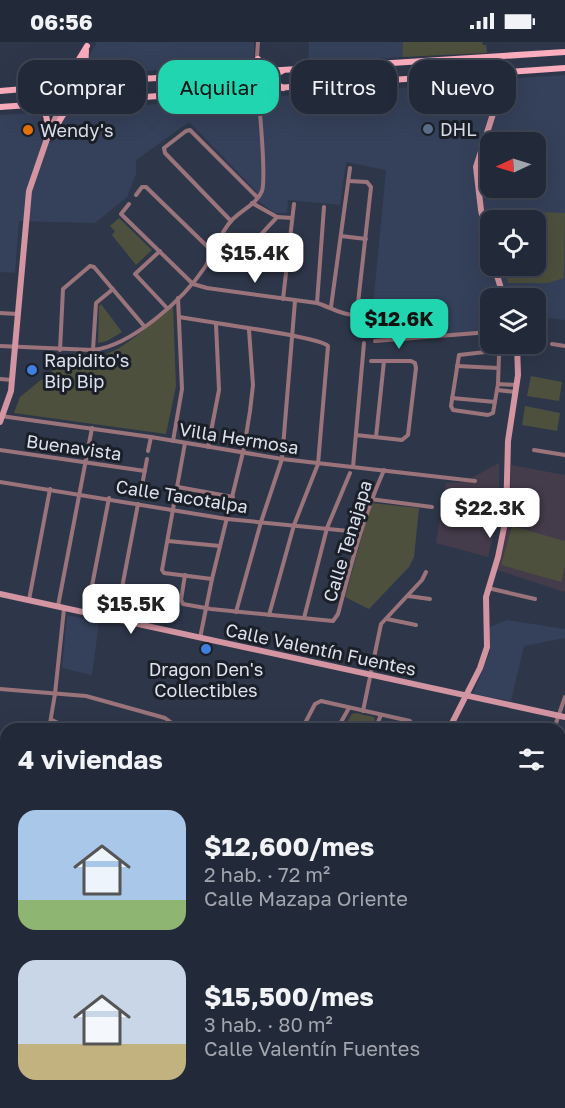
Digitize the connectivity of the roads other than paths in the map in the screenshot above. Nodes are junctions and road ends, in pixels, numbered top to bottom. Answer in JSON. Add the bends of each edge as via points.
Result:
{"nodes":[{"id":1,"x":258,"y":42,"type":"edge"},
{"id":2,"x":88,"y":44,"type":"edge"},
{"id":3,"x":565,"y":52,"type":"edge"},
{"id":4,"x":494,"y":57,"type":"junction"},
{"id":5,"x":258,"y":59,"type":"edge"},
{"id":6,"x":78,"y":60,"type":"edge"},
{"id":7,"x":81,"y":60,"type":"edge"},
{"id":8,"x":85,"y":60,"type":"edge"},
{"id":9,"x":495,"y":60,"type":"edge"},
{"id":10,"x":565,"y":68,"type":"edge"},
{"id":11,"x":279,"y":71,"type":"edge"},
{"id":12,"x":283,"y":71,"type":"junction"},
{"id":13,"x":516,"y":72,"type":"edge"},
{"id":14,"x":409,"y":79,"type":"edge"},
{"id":15,"x":279,"y":88,"type":"edge"},
{"id":16,"x":283,"y":88,"type":"junction"},
{"id":17,"x":18,"y":89,"type":"edge"},
{"id":18,"x":1,"y":91,"type":"edge"},
{"id":19,"x":18,"y":106,"type":"edge"},
{"id":20,"x":0,"y":107,"type":"edge"},
{"id":21,"x":45,"y":114,"type":"edge"},
{"id":22,"x":57,"y":114,"type":"edge"},
{"id":23,"x":64,"y":114,"type":"edge"},
{"id":24,"x":258,"y":114,"type":"edge"},
{"id":25,"x":493,"y":114,"type":"edge"},
{"id":26,"x":49,"y":133,"type":"junction"},
{"id":27,"x":350,"y":168,"type":"dead end"},
{"id":28,"x":349,"y":181,"type":"junction"},
{"id":29,"x":136,"y":195,"type":"dead end"},
{"id":30,"x":257,"y":197,"type":"junction"},
{"id":31,"x":252,"y":203,"type":"junction"},
{"id":32,"x":129,"y":204,"type":"dead end"},
{"id":33,"x":294,"y":204,"type":"dead end"},
{"id":34,"x":324,"y":207,"type":"dead end"},
{"id":35,"x":482,"y":210,"type":"edge"},
{"id":36,"x":277,"y":217,"type":"junction"},
{"id":37,"x":292,"y":219,"type":"junction"},
{"id":38,"x":231,"y":221,"type":"junction"},
{"id":39,"x":341,"y":236,"type":"junction"},
{"id":40,"x":366,"y":239,"type":"junction"},
{"id":41,"x":160,"y":252,"type":"junction"},
{"id":42,"x":213,"y":252,"type":"junction"},
{"id":43,"x":286,"y":267,"type":"junction"},
{"id":44,"x":193,"y":284,"type":"junction"},
{"id":45,"x":113,"y":289,"type":"junction"},
{"id":46,"x":178,"y":297,"type":"junction"},
{"id":47,"x":283,"y":299,"type":"junction"},
{"id":48,"x":295,"y":301,"type":"junction"},
{"id":49,"x":317,"y":303,"type":"junction"},
{"id":50,"x":332,"y":307,"type":"junction"},
{"id":51,"x":167,"y":308,"type":"junction"},
{"id":52,"x":0,"y":313,"type":"edge"},
{"id":53,"x":17,"y":314,"type":"junction"},
{"id":54,"x":180,"y":317,"type":"junction"},
{"id":55,"x":216,"y":324,"type":"junction"},
{"id":56,"x":144,"y":326,"type":"junction"},
{"id":57,"x":249,"y":330,"type":"junction"},
{"id":58,"x":480,"y":333,"type":"edge"},
{"id":59,"x":293,"y":336,"type":"junction"},
{"id":60,"x":375,"y":341,"type":"dead end"},
{"id":61,"x":364,"y":342,"type":"dead end"},
{"id":62,"x":552,"y":344,"type":"dead end"},
{"id":63,"x":0,"y":346,"type":"edge"},
{"id":64,"x":565,"y":346,"type":"edge"},
{"id":65,"x":14,"y":347,"type":"junction"},
{"id":66,"x":60,"y":350,"type":"junction"},
{"id":67,"x":93,"y":350,"type":"junction"},
{"id":68,"x":517,"y":354,"type":"edge"},
{"id":69,"x":371,"y":360,"type":"dead end"},
{"id":70,"x":384,"y":361,"type":"junction"},
{"id":71,"x":457,"y":366,"type":"junction"},
{"id":72,"x":498,"y":368,"type":"junction"},
{"id":73,"x":0,"y":379,"type":"edge"},
{"id":74,"x":12,"y":380,"type":"junction"},
{"id":75,"x":498,"y":384,"type":"junction"},
{"id":76,"x":517,"y":389,"type":"junction"},
{"id":77,"x":497,"y":390,"type":"junction"},
{"id":78,"x":452,"y":398,"type":"junction"},
{"id":79,"x":495,"y":402,"type":"junction"},
{"id":80,"x":1,"y":418,"type":"edge"},
{"id":81,"x":92,"y":428,"type":"junction"},
{"id":82,"x":356,"y":435,"type":"junction"},
{"id":83,"x":151,"y":437,"type":"junction"},
{"id":84,"x":376,"y":437,"type":"junction"},
{"id":85,"x":173,"y":441,"type":"junction"},
{"id":86,"x":185,"y":443,"type":"junction"},
{"id":87,"x":208,"y":447,"type":"junction"},
{"id":88,"x":0,"y":450,"type":"edge"},
{"id":89,"x":534,"y":450,"type":"dead end"},
{"id":90,"x":148,"y":451,"type":"dead end"},
{"id":91,"x":243,"y":453,"type":"junction"},
{"id":92,"x":565,"y":455,"type":"edge"},
{"id":93,"x":147,"y":459,"type":"dead end"},
{"id":94,"x":282,"y":459,"type":"junction"},
{"id":95,"x":86,"y":461,"type":"junction"},
{"id":96,"x":318,"y":464,"type":"junction"},
{"id":97,"x":353,"y":467,"type":"junction"},
{"id":98,"x":384,"y":470,"type":"junction"},
{"id":99,"x":145,"y":471,"type":"junction"},
{"id":100,"x":350,"y":473,"type":"dead end"},
{"id":101,"x":476,"y":481,"type":"dead end"},
{"id":102,"x":0,"y":482,"type":"edge"},
{"id":103,"x":178,"y":487,"type":"junction"},
{"id":104,"x":50,"y":489,"type":"junction"},
{"id":105,"x":80,"y":494,"type":"junction"},
{"id":106,"x":140,"y":496,"type":"dead end"},
{"id":107,"x":233,"y":497,"type":"junction"},
{"id":108,"x":109,"y":498,"type":"junction"},
{"id":109,"x":370,"y":500,"type":"junction"},
{"id":110,"x":138,"y":504,"type":"junction"},
{"id":111,"x":432,"y":507,"type":"dead end"},
{"id":112,"x":174,"y":510,"type":"junction"},
{"id":113,"x":227,"y":519,"type":"junction"},
{"id":114,"x":261,"y":522,"type":"junction"},
{"id":115,"x":294,"y":525,"type":"junction"},
{"id":116,"x":327,"y":528,"type":"junction"},
{"id":117,"x":360,"y":532,"type":"junction"},
{"id":118,"x":168,"y":541,"type":"junction"},
{"id":119,"x":220,"y":546,"type":"junction"},
{"id":120,"x":426,"y":572,"type":"dead end"},
{"id":121,"x":185,"y":575,"type":"junction"},
{"id":122,"x":212,"y":579,"type":"junction"},
{"id":123,"x":488,"y":588,"type":"junction"},
{"id":124,"x":91,"y":591,"type":"dead end"},
{"id":125,"x":121,"y":593,"type":"dead end"},
{"id":126,"x":0,"y":594,"type":"edge"},
{"id":127,"x":408,"y":596,"type":"junction"},
{"id":128,"x":430,"y":599,"type":"dead end"},
{"id":129,"x":536,"y":599,"type":"dead end"},
{"id":130,"x":29,"y":600,"type":"junction"},
{"id":131,"x":61,"y":607,"type":"junction"},
{"id":132,"x":206,"y":608,"type":"junction"},
{"id":133,"x":236,"y":612,"type":"junction"},
{"id":134,"x":269,"y":615,"type":"junction"},
{"id":135,"x":304,"y":618,"type":"junction"},
{"id":136,"x":386,"y":619,"type":"junction"},
{"id":137,"x":416,"y":625,"type":"dead end"},
{"id":138,"x":200,"y":638,"type":"junction"},
{"id":139,"x":370,"y":675,"type":"junction"},
{"id":140,"x":0,"y":690,"type":"edge"},
{"id":141,"x":55,"y":694,"type":"junction"},
{"id":142,"x":465,"y":696,"type":"junction"},
{"id":143,"x":565,"y":697,"type":"edge"},
{"id":144,"x":349,"y":708,"type":"junction"},
{"id":145,"x":363,"y":711,"type":"junction"},
{"id":146,"x":381,"y":715,"type":"junction"},
{"id":147,"x":561,"y":716,"type":"edge"},
{"id":148,"x":52,"y":720,"type":"junction"},
{"id":149,"x":51,"y":723,"type":"edge"},
{"id":150,"x":58,"y":723,"type":"edge"},
{"id":151,"x":172,"y":723,"type":"edge"},
{"id":152,"x":306,"y":723,"type":"edge"},
{"id":153,"x":340,"y":723,"type":"edge"},
{"id":154,"x":378,"y":723,"type":"edge"},
{"id":155,"x":412,"y":723,"type":"edge"},
{"id":156,"x":452,"y":723,"type":"edge"}],
"edges":[{"from":1,"to":5,"type":"street"},
{"from":2,"to":6,"type":"main road"},
{"from":2,"to":7,"type":"street"},
{"from":2,"to":8,"type":"main road"},
{"from":3,"to":4,"type":"main road"},
{"from":4,"to":9,"type":"street"},
{"from":4,"to":12,"type":"main road"},
{"from":10,"to":13,"type":"main road"},
{"from":11,"to":12,"type":"main road"},
{"from":12,"to":16,"type":"main road","via":[[274,78]]},
{"from":14,"to":16,"type":"main road"},
{"from":15,"to":16,"type":"main road"},
{"from":17,"to":18,"type":"main road"},
{"from":19,"to":20,"type":"main road"},
{"from":21,"to":26,"type":"main road"},
{"from":22,"to":26,"type":"street"},
{"from":23,"to":26,"type":"main road"},
{"from":24,"to":30,"type":"street","via":[[262,186]]},
{"from":25,"to":35,"type":"street","via":[[476,164]]},
{"from":26,"to":53,"type":"street","via":[[28,191]]},
{"from":27,"to":28,"type":"street"},
{"from":28,"to":39,"type":"street"},
{"from":28,"to":40,"type":"street","via":[[370,183],[372,187]]},
{"from":29,"to":42,"type":"street","via":[[146,187]]},
{"from":30,"to":31,"type":"street"},
{"from":30,"to":38,"type":"street","via":[[190,130],[164,148]]},
{"from":31,"to":36,"type":"street"},
{"from":31,"to":38,"type":"street"},
{"from":32,"to":41,"type":"street","via":[[121,214]]},
{"from":33,"to":37,"type":"street"},
{"from":34,"to":49,"type":"street"},
{"from":36,"to":37,"type":"street"},
{"from":36,"to":43,"type":"street","via":[[247,257],[253,263]]},
{"from":37,"to":43,"type":"street"},
{"from":38,"to":42,"type":"street"},
{"from":39,"to":40,"type":"street"},
{"from":39,"to":50,"type":"street"},
{"from":40,"to":50,"type":"street","via":[[356,314],[337,313]]},
{"from":41,"to":44,"type":"street"},
{"from":41,"to":51,"type":"street","via":[[135,274]]},
{"from":42,"to":44,"type":"street"},
{"from":43,"to":47,"type":"street"},
{"from":44,"to":46,"type":"street"},
{"from":44,"to":47,"type":"street"},
{"from":45,"to":56,"type":"street"},
{"from":45,"to":66,"type":"street","via":[[91,265],[63,289]]},
{"from":45,"to":67,"type":"street","via":[[96,303]]},
{"from":46,"to":51,"type":"street"},
{"from":46,"to":54,"type":"street"},
{"from":47,"to":48,"type":"street"},
{"from":48,"to":49,"type":"street"},
{"from":48,"to":59,"type":"street"},
{"from":49,"to":50,"type":"street"},
{"from":51,"to":56,"type":"street"},
{"from":52,"to":53,"type":"street"},
{"from":53,"to":65,"type":"street"},
{"from":54,"to":55,"type":"street"},
{"from":54,"to":85,"type":"street","via":[[182,389]]},
{"from":55,"to":57,"type":"street"},
{"from":55,"to":87,"type":"street","via":[[219,390]]},
{"from":56,"to":67,"type":"street","via":[[107,348]]},
{"from":57,"to":59,"type":"street"},
{"from":57,"to":91,"type":"street","via":[[253,385]]},
{"from":58,"to":60,"type":"street"},
{"from":59,"to":94,"type":"street"},
{"from":59,"to":96,"type":"street","via":[[328,346]]},
{"from":61,"to":82,"type":"street"},
{"from":62,"to":64,"type":"street"},
{"from":63,"to":65,"type":"street"},
{"from":65,"to":66,"type":"street"},
{"from":65,"to":74,"type":"street"},
{"from":66,"to":67,"type":"street"},
{"from":68,"to":76,"type":"street"},
{"from":69,"to":70,"type":"street"},
{"from":70,"to":84,"type":"street"},
{"from":70,"to":84,"type":"street","via":[[411,361],[416,368],[408,435],[405,439]]},
{"from":71,"to":72,"type":"street"},
{"from":71,"to":72,"type":"street","via":[[460,354],[494,351],[498,354]]},
{"from":71,"to":78,"type":"street"},
{"from":72,"to":75,"type":"street"},
{"from":73,"to":74,"type":"street"},
{"from":74,"to":80,"type":"street"},
{"from":75,"to":76,"type":"street"},
{"from":75,"to":77,"type":"street"},
{"from":76,"to":77,"type":"street"},
{"from":76,"to":123,"type":"street","via":[[508,441],[506,520]]},
{"from":77,"to":79,"type":"street"},
{"from":78,"to":79,"type":"street"},
{"from":78,"to":79,"type":"street","via":[[454,411],[488,415],[493,413]]},
{"from":80,"to":81,"type":"street","name":"Villa Hermosa"},
{"from":81,"to":83,"type":"street","name":"Villa Hermosa"},
{"from":81,"to":95,"type":"street"},
{"from":82,"to":84,"type":"street"},
{"from":82,"to":97,"type":"street"},
{"from":83,"to":85,"type":"street","name":"Villa Hermosa"},
{"from":83,"to":90,"type":"street"},
{"from":85,"to":86,"type":"street","name":"Villa Hermosa"},
{"from":86,"to":87,"type":"street","name":"Villa Hermosa"},
{"from":86,"to":103,"type":"street"},
{"from":87,"to":91,"type":"street","name":"Villa Hermosa"},
{"from":88,"to":95,"type":"street","name":"Buenavista"},
{"from":89,"to":92,"type":"street"},
{"from":91,"to":94,"type":"street","name":"Villa Hermosa"},
{"from":91,"to":107,"type":"street"},
{"from":93,"to":99,"type":"street"},
{"from":94,"to":96,"type":"street","name":"Villa Hermosa"},
{"from":94,"to":114,"type":"street"},
{"from":95,"to":99,"type":"street","name":"Buenavista"},
{"from":95,"to":105,"type":"street"},
{"from":96,"to":97,"type":"street","name":"Villa Hermosa"},
{"from":96,"to":115,"type":"street"},
{"from":97,"to":98,"type":"street","name":"Villa Hermosa"},
{"from":98,"to":101,"type":"street","name":"Villa Hermosa"},
{"from":98,"to":109,"type":"street","name":"Calle Tenajapa"},
{"from":99,"to":106,"type":"street"},
{"from":100,"to":116,"type":"street"},
{"from":102,"to":104,"type":"street","name":"Calle Tacotalpa"},
{"from":103,"to":107,"type":"street"},
{"from":103,"to":112,"type":"street"},
{"from":104,"to":105,"type":"street","name":"Calle Tacotalpa"},
{"from":104,"to":130,"type":"street"},
{"from":105,"to":108,"type":"street","name":"Calle Tacotalpa"},
{"from":105,"to":131,"type":"street"},
{"from":107,"to":113,"type":"street"},
{"from":108,"to":110,"type":"street","name":"Calle Tacotalpa"},
{"from":108,"to":124,"type":"street"},
{"from":109,"to":111,"type":"street"},
{"from":109,"to":117,"type":"street","name":"Calle Tenajapa"},
{"from":110,"to":112,"type":"street","name":"Calle Tacotalpa"},
{"from":110,"to":125,"type":"street"},
{"from":112,"to":113,"type":"street","name":"Calle Tacotalpa"},
{"from":112,"to":118,"type":"street"},
{"from":113,"to":114,"type":"street","name":"Calle Tacotalpa"},
{"from":113,"to":119,"type":"street"},
{"from":114,"to":115,"type":"street","name":"Calle Tacotalpa"},
{"from":114,"to":133,"type":"street"},
{"from":115,"to":116,"type":"street","name":"Calle Tacotalpa"},
{"from":115,"to":134,"type":"street"},
{"from":116,"to":117,"type":"street","name":"Calle Tacotalpa"},
{"from":116,"to":135,"type":"street"},
{"from":117,"to":135,"type":"street","name":"Calle Tenajapa","via":[[336,619]]},
{"from":118,"to":119,"type":"street"},
{"from":118,"to":121,"type":"street","via":[[163,572]]},
{"from":119,"to":122,"type":"street"},
{"from":120,"to":127,"type":"street"},
{"from":121,"to":122,"type":"street"},
{"from":121,"to":132,"type":"street","via":[[182,603]]},
{"from":122,"to":132,"type":"street"},
{"from":123,"to":129,"type":"street"},
{"from":123,"to":142,"type":"street","via":[[486,653]]},
{"from":126,"to":130,"type":"street","name":"Calle Valentín Fuentes"},
{"from":127,"to":128,"type":"street"},
{"from":127,"to":136,"type":"street"},
{"from":130,"to":131,"type":"street","name":"Calle Valentín Fuentes"},
{"from":131,"to":138,"type":"street","name":"Calle Valentín Fuentes"},
{"from":131,"to":141,"type":"street"},
{"from":132,"to":133,"type":"street"},
{"from":132,"to":138,"type":"street"},
{"from":133,"to":134,"type":"street"},
{"from":134,"to":135,"type":"street"},
{"from":136,"to":137,"type":"street"},
{"from":136,"to":139,"type":"street","via":[[380,627]]},
{"from":138,"to":139,"type":"street","name":"Calle Valentín Fuentes"},
{"from":139,"to":142,"type":"street","name":"Calle Valentín Fuentes"},
{"from":139,"to":145,"type":"street"},
{"from":140,"to":141,"type":"street"},
{"from":141,"to":148,"type":"street"},
{"from":141,"to":151,"type":"street","via":[[86,696]]},
{"from":142,"to":147,"type":"street","name":"Calle Valentín Fuentes"},
{"from":142,"to":156,"type":"street"},
{"from":143,"to":147,"type":"street"},
{"from":144,"to":145,"type":"street"},
{"from":144,"to":152,"type":"street","via":[[318,702]]},
{"from":144,"to":153,"type":"street"},
{"from":145,"to":146,"type":"street"},
{"from":146,"to":154,"type":"street"},
{"from":146,"to":155,"type":"street"},
{"from":148,"to":149,"type":"street"},
{"from":148,"to":150,"type":"street"}]}
